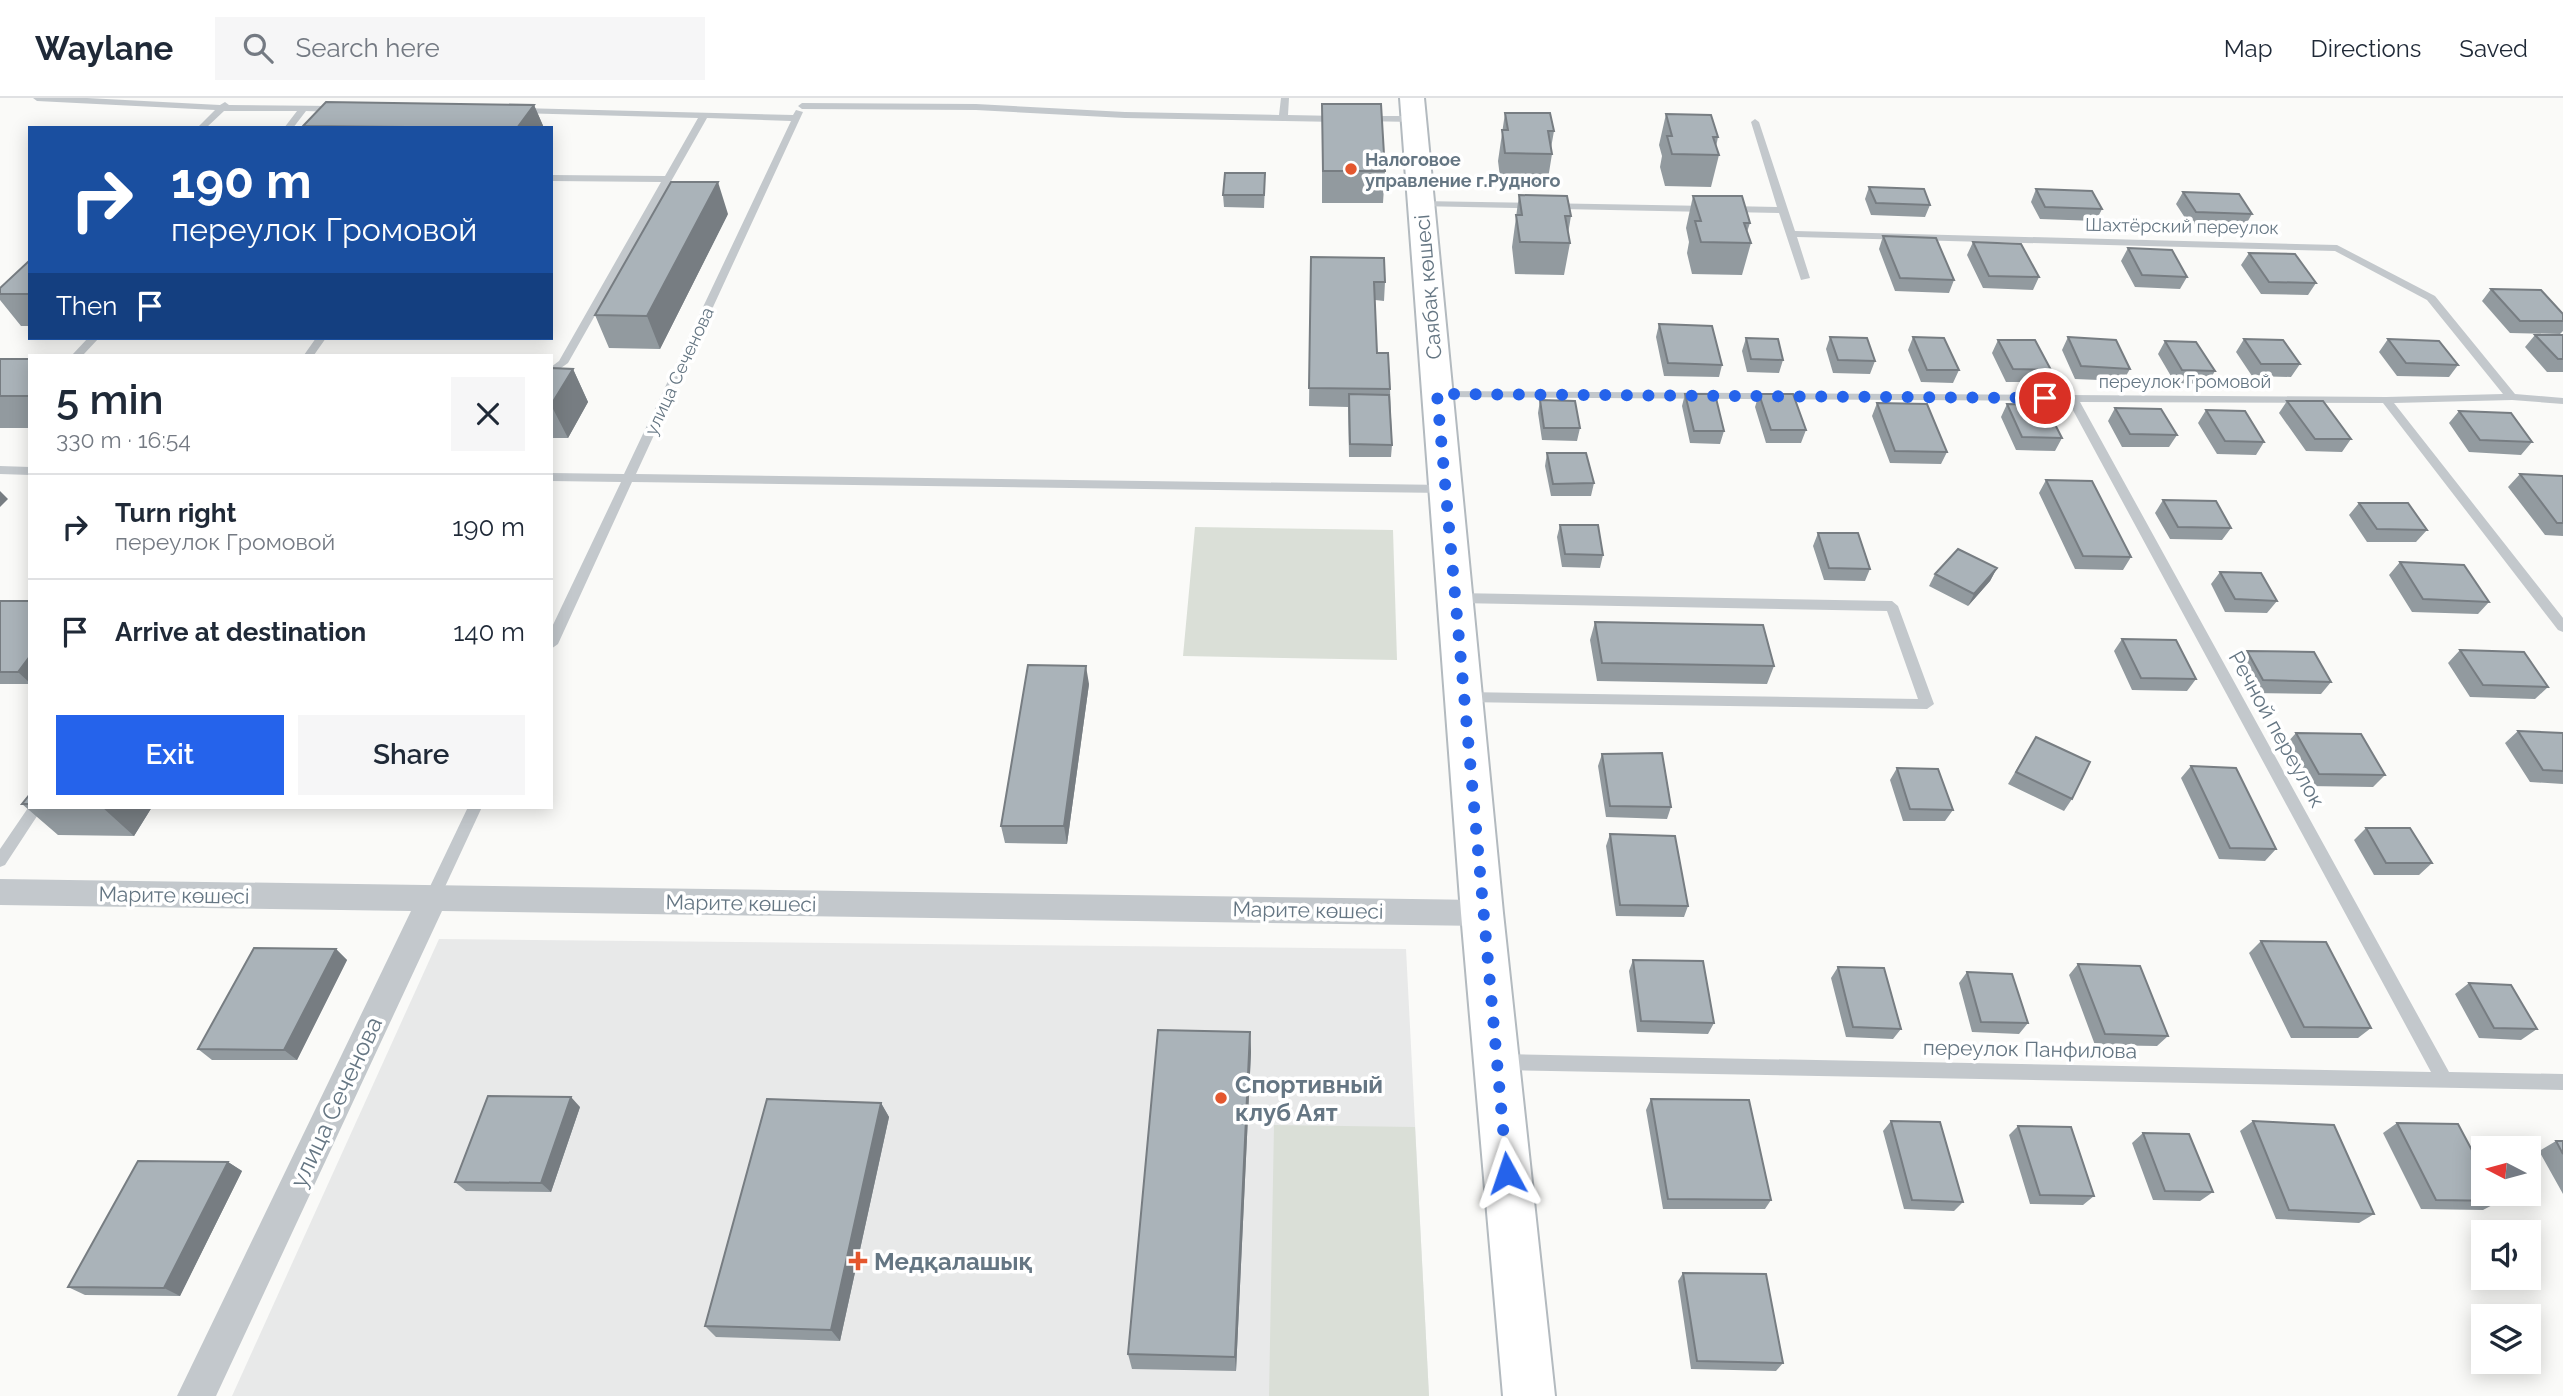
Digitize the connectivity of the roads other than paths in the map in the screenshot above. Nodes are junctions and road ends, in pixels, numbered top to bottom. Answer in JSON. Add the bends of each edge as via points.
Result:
{"nodes":[{"id":1,"x":37,"y":98,"type":"edge"},
{"id":2,"x":1285,"y":98,"type":"edge"},
{"id":3,"x":226,"y":103,"type":"edge"},
{"id":4,"x":802,"y":107,"type":"edge"},
{"id":5,"x":304,"y":108,"type":"junction"},
{"id":6,"x":1413,"y":108,"type":"edge"},
{"id":7,"x":344,"y":109,"type":"edge"},
{"id":8,"x":504,"y":111,"type":"edge"},
{"id":9,"x":704,"y":115,"type":"junction"},
{"id":10,"x":1283,"y":118,"type":"junction"},
{"id":11,"x":1755,"y":122,"type":"dead end"},
{"id":12,"x":203,"y":126,"type":"edge"},
{"id":13,"x":290,"y":126,"type":"edge"},
{"id":14,"x":553,"y":178,"type":"edge"},
{"id":15,"x":666,"y":179,"type":"junction"},
{"id":16,"x":1420,"y":204,"type":"junction"},
{"id":17,"x":1783,"y":210,"type":"junction"},
{"id":18,"x":1791,"y":234,"type":"junction"},
{"id":19,"x":1805,"y":278,"type":"dead end"},
{"id":20,"x":92,"y":340,"type":"edge"},
{"id":21,"x":78,"y":354,"type":"edge"},
{"id":22,"x":553,"y":370,"type":"edge"},
{"id":23,"x":1437,"y":394,"type":"junction"},
{"id":24,"x":2512,"y":397,"type":"junction"},
{"id":25,"x":2072,"y":398,"type":"junction"},
{"id":26,"x":2386,"y":400,"type":"junction"},
{"id":27,"x":2563,"y":401,"type":"edge"},
{"id":28,"x":0,"y":470,"type":"edge"},
{"id":29,"x":28,"y":471,"type":"edge"},
{"id":30,"x":553,"y":477,"type":"edge"},
{"id":31,"x":628,"y":478,"type":"junction"},
{"id":32,"x":1445,"y":489,"type":"junction"},
{"id":33,"x":1454,"y":598,"type":"junction"},
{"id":34,"x":2563,"y":627,"type":"edge"},
{"id":35,"x":553,"y":640,"type":"edge"},
{"id":36,"x":1464,"y":696,"type":"junction"},
{"id":37,"x":35,"y":809,"type":"edge"},
{"id":38,"x":474,"y":809,"type":"edge"},
{"id":39,"x":0,"y":860,"type":"edge"},
{"id":40,"x":0,"y":892,"type":"edge"},
{"id":41,"x":432,"y":899,"type":"junction"},
{"id":42,"x":1482,"y":913,"type":"junction"},
{"id":43,"x":1497,"y":1062,"type":"junction"},
{"id":44,"x":2444,"y":1080,"type":"junction"},
{"id":45,"x":2563,"y":1082,"type":"edge"},
{"id":46,"x":196,"y":1396,"type":"edge"},
{"id":47,"x":1529,"y":1396,"type":"edge"}],
"edges":[{"from":1,"to":3,"type":"lane"},
{"from":2,"to":10,"type":"lane"},
{"from":3,"to":5,"type":"lane"},
{"from":3,"to":12,"type":"lane"},
{"from":4,"to":9,"type":"lane"},
{"from":4,"to":10,"type":"lane","via":[[976,107]]},
{"from":4,"to":31,"type":"lane","name":"улица Сеченова"},
{"from":5,"to":7,"type":"lane"},
{"from":5,"to":13,"type":"lane"},
{"from":6,"to":10,"type":"lane"},
{"from":6,"to":16,"type":"street","name":"Саябақ көшесі"},
{"from":8,"to":9,"type":"lane"},
{"from":9,"to":15,"type":"lane"},
{"from":11,"to":17,"type":"lane"},
{"from":14,"to":15,"type":"lane"},
{"from":15,"to":22,"type":"lane","via":[[563,363]]},
{"from":16,"to":17,"type":"lane"},
{"from":16,"to":23,"type":"street","name":"Саябақ көшесі"},
{"from":17,"to":18,"type":"lane"},
{"from":18,"to":19,"type":"lane"},
{"from":18,"to":24,"type":"lane","name":"Шахтёрский переулок","via":[[2337,248],[2431,298]]},
{"from":20,"to":21,"type":"lane"},
{"from":23,"to":25,"type":"lane","name":"переулок Громовой"},
{"from":23,"to":32,"type":"street","name":"Саябақ көшесі"},
{"from":24,"to":26,"type":"lane","name":"переулок Громовой"},
{"from":24,"to":27,"type":"lane","name":"переулок Громовой"},
{"from":25,"to":26,"type":"lane","name":"переулок Громовой"},
{"from":25,"to":44,"type":"lane","name":"Речной переулок"},
{"from":26,"to":34,"type":"lane"},
{"from":28,"to":29,"type":"lane"},
{"from":30,"to":31,"type":"lane"},
{"from":31,"to":32,"type":"lane"},
{"from":31,"to":35,"type":"lane","name":"улица Сеченова"},
{"from":32,"to":33,"type":"street","name":"Саябақ көшесі"},
{"from":33,"to":36,"type":"street","name":"Саябақ көшесі"},
{"from":33,"to":36,"type":"lane","via":[[1892,606],[1927,704]]},
{"from":36,"to":42,"type":"street","name":"Саябақ көшесі"},
{"from":37,"to":39,"type":"lane"},
{"from":38,"to":41,"type":"lane","name":"улица Сеченова"},
{"from":40,"to":41,"type":"street","name":"Марите көшесі"},
{"from":41,"to":42,"type":"street","name":"Марите көшесі"},
{"from":41,"to":46,"type":"street","name":"улица Сеченова"},
{"from":42,"to":43,"type":"street","name":"Саябақ көшесі"},
{"from":43,"to":44,"type":"lane","name":"переулок Панфилова"},
{"from":43,"to":47,"type":"street","name":"Саябақ көшесі"},
{"from":44,"to":45,"type":"lane","name":"переулок Панфилова"}]}
